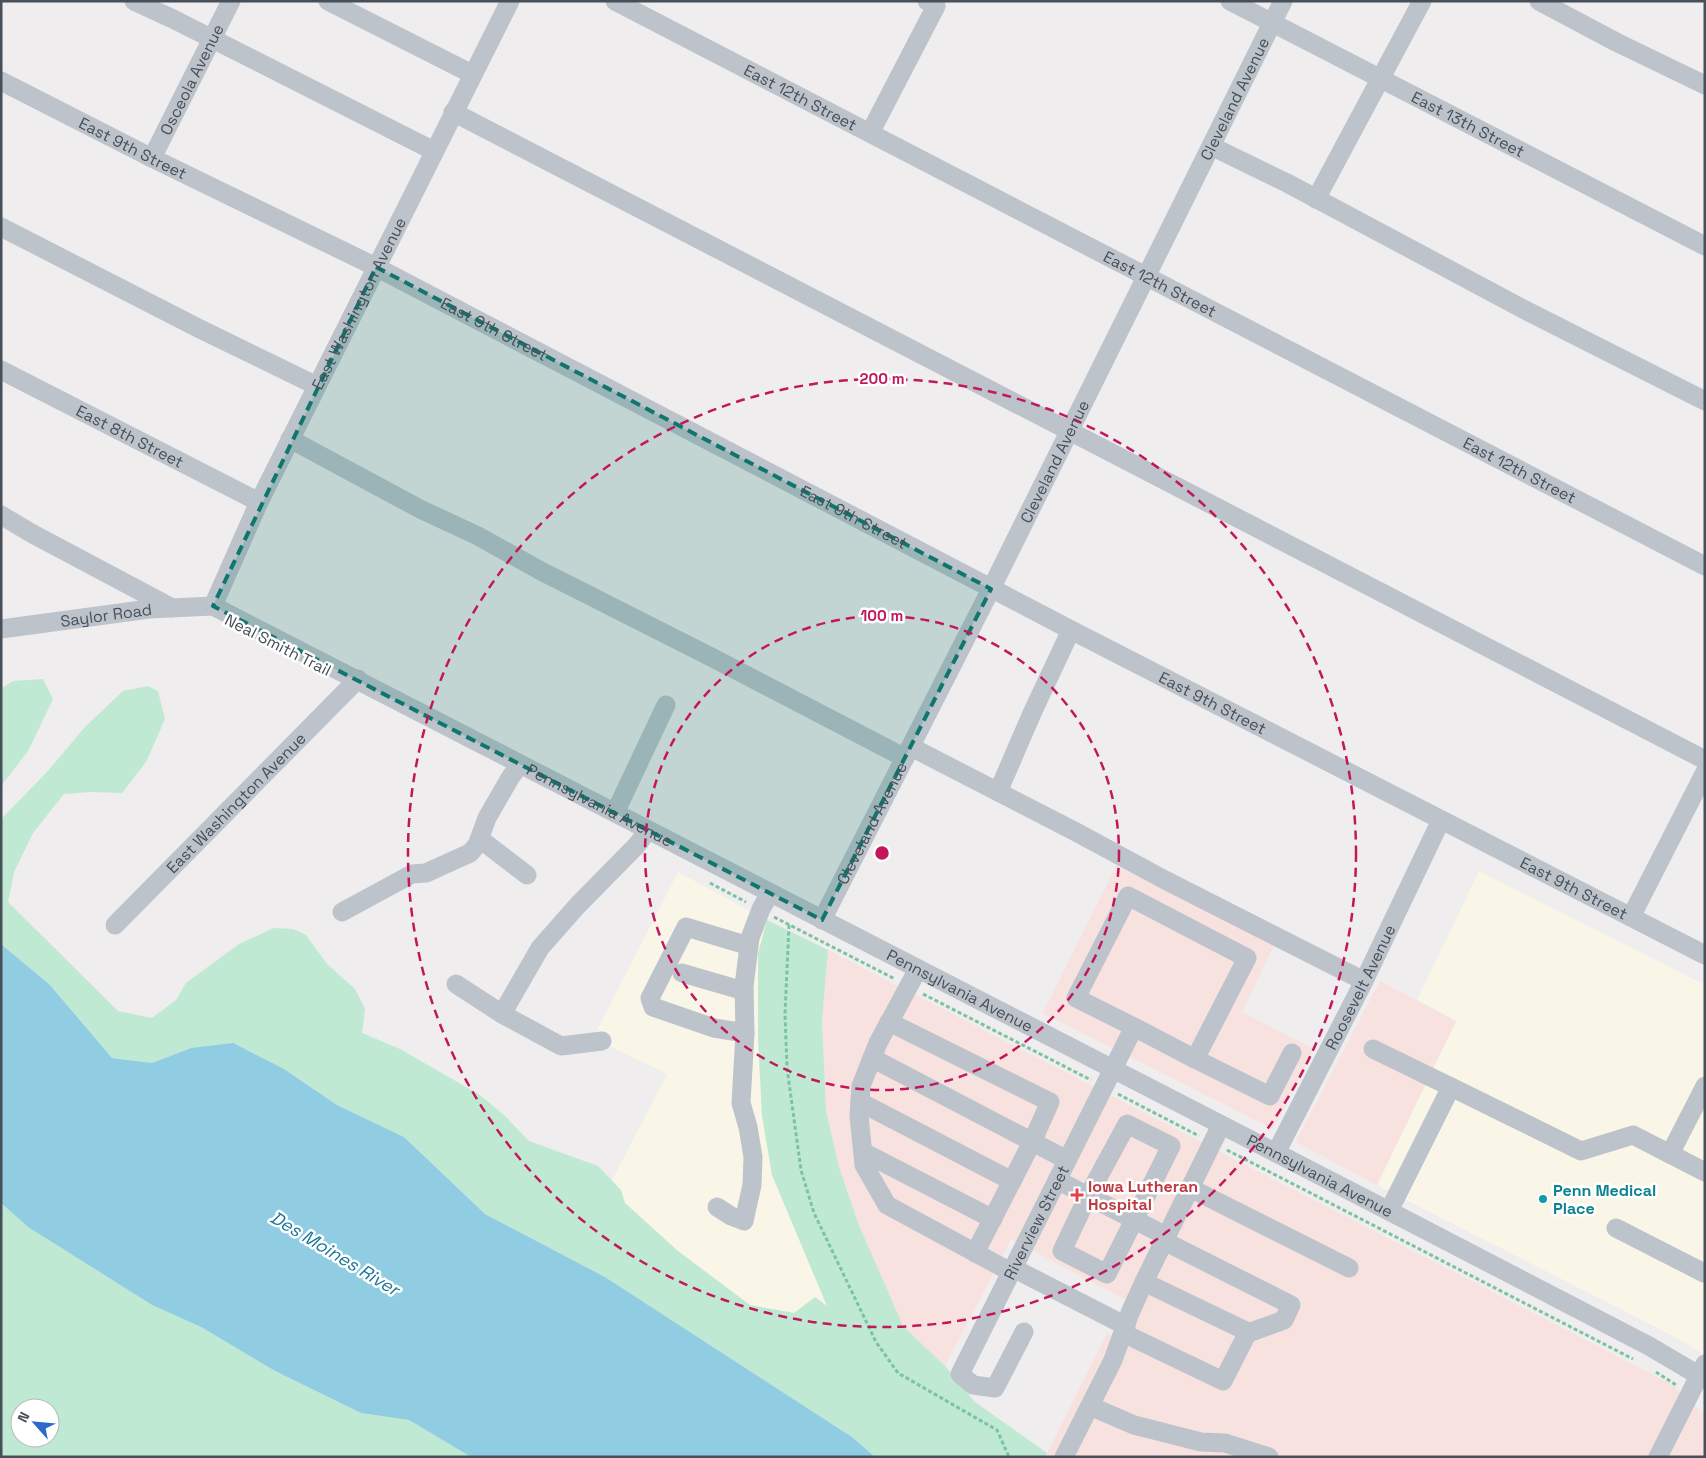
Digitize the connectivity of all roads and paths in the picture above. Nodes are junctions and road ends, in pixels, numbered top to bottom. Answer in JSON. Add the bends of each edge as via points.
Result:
{"nodes":[{"id":1,"x":134,"y":1,"type":"edge"},
{"id":2,"x":231,"y":1,"type":"edge"},
{"id":3,"x":328,"y":1,"type":"edge"},
{"id":4,"x":510,"y":1,"type":"edge"},
{"id":5,"x":615,"y":1,"type":"edge"},
{"id":6,"x":927,"y":1,"type":"edge"},
{"id":7,"x":1230,"y":1,"type":"edge"},
{"id":8,"x":1283,"y":1,"type":"edge"},
{"id":9,"x":1422,"y":1,"type":"edge"},
{"id":10,"x":1539,"y":1,"type":"edge"},
{"id":11,"x":1272,"y":23,"type":"junction"},
{"id":12,"x":213,"y":39,"type":"junction"},
{"id":13,"x":472,"y":74,"type":"junction"},
{"id":14,"x":1381,"y":79,"type":"junction"},
{"id":15,"x":1,"y":81,"type":"edge"},
{"id":16,"x":1705,"y":85,"type":"edge"},
{"id":17,"x":453,"y":112,"type":"junction"},
{"id":18,"x":870,"y":133,"type":"junction"},
{"id":19,"x":1211,"y":146,"type":"junction"},
{"id":20,"x":434,"y":151,"type":"junction"},
{"id":21,"x":152,"y":158,"type":"junction"},
{"id":22,"x":1316,"y":199,"type":"junction"},
{"id":23,"x":1,"y":227,"type":"edge"},
{"id":24,"x":1705,"y":246,"type":"edge"},
{"id":25,"x":376,"y":267,"type":"junction"},
{"id":26,"x":1146,"y":276,"type":"junction"},
{"id":27,"x":1,"y":370,"type":"edge"},
{"id":28,"x":317,"y":386,"type":"junction"},
{"id":29,"x":1705,"y":401,"type":"edge"},
{"id":30,"x":1068,"y":431,"type":"junction"},
{"id":31,"x":290,"y":439,"type":"junction"},
{"id":32,"x":259,"y":502,"type":"junction"},
{"id":33,"x":1,"y":514,"type":"edge"},
{"id":34,"x":1705,"y":566,"type":"edge"},
{"id":35,"x":991,"y":588,"type":"junction"},
{"id":36,"x":212,"y":606,"type":"junction"},
{"id":37,"x":173,"y":609,"type":"junction"},
{"id":38,"x":1,"y":629,"type":"edge"},
{"id":39,"x":1071,"y":630,"type":"junction"},
{"id":40,"x":358,"y":680,"type":"junction"},
{"id":41,"x":666,"y":705,"type":"dead end"},
{"id":42,"x":908,"y":752,"type":"junction"},
{"id":43,"x":1705,"y":760,"type":"edge"},
{"id":44,"x":520,"y":764,"type":"junction"},
{"id":45,"x":1705,"y":772,"type":"edge"},
{"id":46,"x":998,"y":792,"type":"junction"},
{"id":47,"x":615,"y":813,"type":"junction"},
{"id":48,"x":1441,"y":820,"type":"junction"},
{"id":49,"x":648,"y":830,"type":"junction"},
{"id":50,"x":480,"y":839,"type":"junction"},
{"id":51,"x":527,"y":875,"type":"dead end"},
{"id":52,"x":770,"y":893,"type":"junction"},
{"id":53,"x":342,"y":912,"type":"dead end"},
{"id":54,"x":1631,"y":917,"type":"junction"},
{"id":55,"x":822,"y":920,"type":"junction"},
{"id":56,"x":115,"y":925,"type":"dead end"},
{"id":57,"x":749,"y":946,"type":"junction"},
{"id":58,"x":1705,"y":955,"type":"edge"},
{"id":59,"x":918,"y":969,"type":"junction"},
{"id":60,"x":682,"y":973,"type":"dead end"},
{"id":61,"x":1364,"y":981,"type":"junction"},
{"id":62,"x":456,"y":984,"type":"dead end"},
{"id":63,"x":909,"y":986,"type":"junction"},
{"id":64,"x":744,"y":990,"type":"junction"},
{"id":65,"x":502,"y":1014,"type":"junction"},
{"id":66,"x":889,"y":1022,"type":"junction"},
{"id":67,"x":1134,"y":1027,"type":"junction"},
{"id":68,"x":745,"y":1033,"type":"junction"},
{"id":69,"x":602,"y":1041,"type":"dead end"},
{"id":70,"x":1373,"y":1049,"type":"dead end"},
{"id":71,"x":1292,"y":1053,"type":"dead end"},
{"id":72,"x":872,"y":1058,"type":"junction"},
{"id":73,"x":1195,"y":1059,"type":"junction"},
{"id":74,"x":1113,"y":1068,"type":"junction"},
{"id":75,"x":1705,"y":1086,"type":"edge"},
{"id":76,"x":1104,"y":1087,"type":"junction"},
{"id":77,"x":1451,"y":1087,"type":"junction"},
{"id":78,"x":860,"y":1102,"type":"junction"},
{"id":79,"x":1221,"y":1125,"type":"junction"},
{"id":80,"x":1032,"y":1142,"type":"junction"},
{"id":81,"x":1212,"y":1143,"type":"junction"},
{"id":82,"x":863,"y":1152,"type":"junction"},
{"id":83,"x":1276,"y":1153,"type":"junction"},
{"id":84,"x":1670,"y":1154,"type":"junction"},
{"id":85,"x":1067,"y":1160,"type":"junction"},
{"id":86,"x":1705,"y":1172,"type":"edge"},
{"id":87,"x":1057,"y":1180,"type":"junction"},
{"id":88,"x":1012,"y":1181,"type":"junction"},
{"id":89,"x":1190,"y":1188,"type":"junction"},
{"id":90,"x":1088,"y":1196,"type":"junction"},
{"id":91,"x":718,"y":1207,"type":"dead end"},
{"id":92,"x":1389,"y":1211,"type":"junction"},
{"id":93,"x":993,"y":1218,"type":"junction"},
{"id":94,"x":1135,"y":1220,"type":"junction"},
{"id":95,"x":1616,"y":1228,"type":"dead end"},
{"id":96,"x":1165,"y":1239,"type":"junction"},
{"id":97,"x":975,"y":1253,"type":"junction"},
{"id":98,"x":1349,"y":1268,"type":"dead end"},
{"id":99,"x":1012,"y":1270,"type":"junction"},
{"id":100,"x":1705,"y":1272,"type":"edge"},
{"id":101,"x":1144,"y":1282,"type":"junction"},
{"id":102,"x":1124,"y":1329,"type":"junction"},
{"id":103,"x":1024,"y":1332,"type":"dead end"},
{"id":104,"x":1248,"y":1333,"type":"junction"},
{"id":105,"x":1641,"y":1363,"type":"dead end"},
{"id":106,"x":1649,"y":1367,"type":"dead end"},
{"id":107,"x":1703,"y":1373,"type":"edge"},
{"id":108,"x":1689,"y":1396,"type":"junction"},
{"id":109,"x":1090,"y":1406,"type":"junction"},
{"id":110,"x":1009,"y":1457,"type":"edge"},
{"id":111,"x":1064,"y":1457,"type":"edge"},
{"id":112,"x":1269,"y":1457,"type":"edge"},
{"id":113,"x":1658,"y":1457,"type":"edge"}],
"edges":[{"from":1,"to":12,"type":"street"},
{"from":2,"to":12,"type":"street","name":"Osceola Avenue"},
{"from":3,"to":13,"type":"street"},
{"from":4,"to":13,"type":"street","name":"East Washington Avenue"},
{"from":5,"to":18,"type":"street","name":"East 12th Street"},
{"from":6,"to":18,"type":"street","via":[[936,6]]},
{"from":7,"to":11,"type":"street","name":"East 13th Street"},
{"from":8,"to":11,"type":"street","name":"Cleveland Avenue"},
{"from":9,"to":14,"type":"street"},
{"from":10,"to":16,"type":"street"},
{"from":11,"to":14,"type":"street","name":"East 13th Street"},
{"from":11,"to":19,"type":"street","name":"Cleveland Avenue"},
{"from":12,"to":20,"type":"street"},
{"from":12,"to":21,"type":"street","name":"Osceola Avenue"},
{"from":13,"to":17,"type":"street","name":"East Washington Avenue"},
{"from":14,"to":22,"type":"street"},
{"from":14,"to":24,"type":"street","name":"East 13th Street"},
{"from":15,"to":21,"type":"street","name":"East 9th Street"},
{"from":17,"to":20,"type":"street","name":"East Washington Avenue"},
{"from":17,"to":30,"type":"street"},
{"from":18,"to":26,"type":"street","name":"East 12th Street"},
{"from":19,"to":22,"type":"street"},
{"from":19,"to":26,"type":"street","name":"Cleveland Avenue"},
{"from":20,"to":25,"type":"street","name":"East Washington Avenue"},
{"from":21,"to":25,"type":"street","name":"East 9th Street"},
{"from":22,"to":29,"type":"street"},
{"from":23,"to":28,"type":"street"},
{"from":25,"to":28,"type":"street","name":"East Washington Avenue"},
{"from":25,"to":35,"type":"street","name":"East 9th Street"},
{"from":26,"to":30,"type":"street","name":"Cleveland Avenue"},
{"from":26,"to":34,"type":"street","name":"East 12th Street"},
{"from":27,"to":32,"type":"street","name":"East 8th Street"},
{"from":28,"to":31,"type":"street","name":"East Washington Avenue"},
{"from":30,"to":35,"type":"street","name":"Cleveland Avenue"},
{"from":30,"to":43,"type":"street"},
{"from":31,"to":32,"type":"street","name":"East Washington Avenue"},
{"from":31,"to":42,"type":"street","via":[[541,571]]},
{"from":32,"to":36,"type":"street","name":"East Washington Avenue"},
{"from":33,"to":37,"type":"street"},
{"from":35,"to":39,"type":"street","name":"East 9th Street"},
{"from":35,"to":42,"type":"street","name":"Cleveland Avenue"},
{"from":36,"to":37,"type":"street","name":"Saylor Road"},
{"from":36,"to":40,"type":"street","name":"Pennsylvania Avenue"},
{"from":37,"to":38,"type":"street","name":"Saylor Road","via":[[140,610]]},
{"from":39,"to":46,"type":"street"},
{"from":39,"to":48,"type":"street","name":"East 9th Street"},
{"from":40,"to":44,"type":"street","name":"Pennsylvania Avenue"},
{"from":40,"to":56,"type":"street","name":"East Washington Avenue"},
{"from":41,"to":47,"type":"street"},
{"from":42,"to":46,"type":"street"},
{"from":42,"to":55,"type":"street","name":"Cleveland Avenue"},
{"from":44,"to":47,"type":"street","name":"Pennsylvania Avenue"},
{"from":44,"to":50,"type":"street","via":[[487,818]]},
{"from":45,"to":54,"type":"street"},
{"from":46,"to":61,"type":"street"},
{"from":47,"to":49,"type":"street","name":"Pennsylvania Avenue"},
{"from":48,"to":54,"type":"street","name":"East 9th Street"},
{"from":48,"to":61,"type":"street","name":"Roosevelt Avenue"},
{"from":49,"to":52,"type":"street","name":"Pennsylvania Avenue"},
{"from":49,"to":65,"type":"street","via":[[540,948]]},
{"from":50,"to":51,"type":"street"},
{"from":50,"to":53,"type":"street","via":[[470,853],[426,873],[412,874]]},
{"from":52,"to":55,"type":"street","name":"Pennsylvania Avenue"},
{"from":52,"to":57,"type":"street","via":[[760,909]]},
{"from":54,"to":58,"type":"street","name":"East 9th Street"},
{"from":55,"to":59,"type":"street","name":"Pennsylvania Avenue"},
{"from":57,"to":64,"type":"street"},
{"from":57,"to":68,"type":"street","via":[[686,927],[650,998],[653,1007],[714,1028]]},
{"from":59,"to":63,"type":"street"},
{"from":59,"to":74,"type":"street","name":"Pennsylvania Avenue"},
{"from":60,"to":64,"type":"street"},
{"from":61,"to":83,"type":"street","name":"Roosevelt Avenue"},
{"from":62,"to":65,"type":"street"},
{"from":63,"to":66,"type":"street"},
{"from":63,"to":76,"type":"path"},
{"from":63,"to":110,"type":"path","via":[[789,925],[785,1014],[787,1068],[801,1170],[814,1214],[876,1342],[898,1373],[997,1430]]},
{"from":64,"to":68,"type":"street"},
{"from":65,"to":69,"type":"street","via":[[561,1046]]},
{"from":66,"to":72,"type":"street"},
{"from":66,"to":80,"type":"street","via":[[1050,1102]]},
{"from":67,"to":73,"type":"street"},
{"from":67,"to":73,"type":"street","via":[[1076,998],[1128,896],[1247,958]]},
{"from":67,"to":74,"type":"street","name":"Riverview Street"},
{"from":68,"to":91,"type":"street","via":[[741,1103],[753,1157],[752,1185],[744,1220]]},
{"from":70,"to":77,"type":"street"},
{"from":71,"to":73,"type":"street","via":[[1270,1096]]},
{"from":72,"to":78,"type":"street","via":[[861,1086]]},
{"from":72,"to":80,"type":"street"},
{"from":74,"to":76,"type":"street","name":"Riverview Street"},
{"from":74,"to":79,"type":"street","name":"Pennsylvania Avenue"},
{"from":75,"to":84,"type":"street"},
{"from":76,"to":81,"type":"path"},
{"from":76,"to":85,"type":"street","name":"Riverview Street"},
{"from":77,"to":84,"type":"street","via":[[1581,1151],[1633,1135]]},
{"from":77,"to":92,"type":"street"},
{"from":78,"to":82,"type":"street"},
{"from":78,"to":88,"type":"street"},
{"from":79,"to":81,"type":"street"},
{"from":79,"to":83,"type":"street","name":"Pennsylvania Avenue"},
{"from":80,"to":85,"type":"street"},
{"from":80,"to":88,"type":"street"},
{"from":81,"to":89,"type":"street"},
{"from":81,"to":105,"type":"path"},
{"from":82,"to":93,"type":"street"},
{"from":82,"to":97,"type":"street","via":[[864,1165],[887,1204]]},
{"from":83,"to":92,"type":"street","name":"Pennsylvania Avenue"},
{"from":84,"to":86,"type":"street"},
{"from":85,"to":87,"type":"street","name":"Riverview Street"},
{"from":87,"to":90,"type":"street"},
{"from":87,"to":99,"type":"street","name":"Riverview Street"},
{"from":88,"to":93,"type":"street"},
{"from":89,"to":96,"type":"street"},
{"from":89,"to":98,"type":"street"},
{"from":90,"to":94,"type":"street"},
{"from":90,"to":94,"type":"street","via":[[1062,1251],[1108,1274]]},
{"from":90,"to":94,"type":"street","via":[[1127,1124],[1171,1146]]},
{"from":92,"to":107,"type":"street","name":"Pennsylvania Avenue"},
{"from":93,"to":97,"type":"street"},
{"from":94,"to":96,"type":"street"},
{"from":95,"to":100,"type":"street"},
{"from":96,"to":101,"type":"street"},
{"from":96,"to":104,"type":"street","via":[[1291,1305],[1284,1320]]},
{"from":97,"to":99,"type":"street"},
{"from":99,"to":102,"type":"street"},
{"from":99,"to":103,"type":"street","name":"Riverview Street","via":[[960,1374],[973,1385],[995,1388]]},
{"from":101,"to":102,"type":"street"},
{"from":101,"to":104,"type":"street"},
{"from":102,"to":104,"type":"street","via":[[1223,1381]]},
{"from":102,"to":109,"type":"street"},
{"from":106,"to":108,"type":"path"},
{"from":107,"to":108,"type":"street"},
{"from":108,"to":113,"type":"street"},
{"from":109,"to":111,"type":"street"},
{"from":109,"to":112,"type":"street","via":[[1134,1425],[1201,1442],[1225,1443]]}]}
